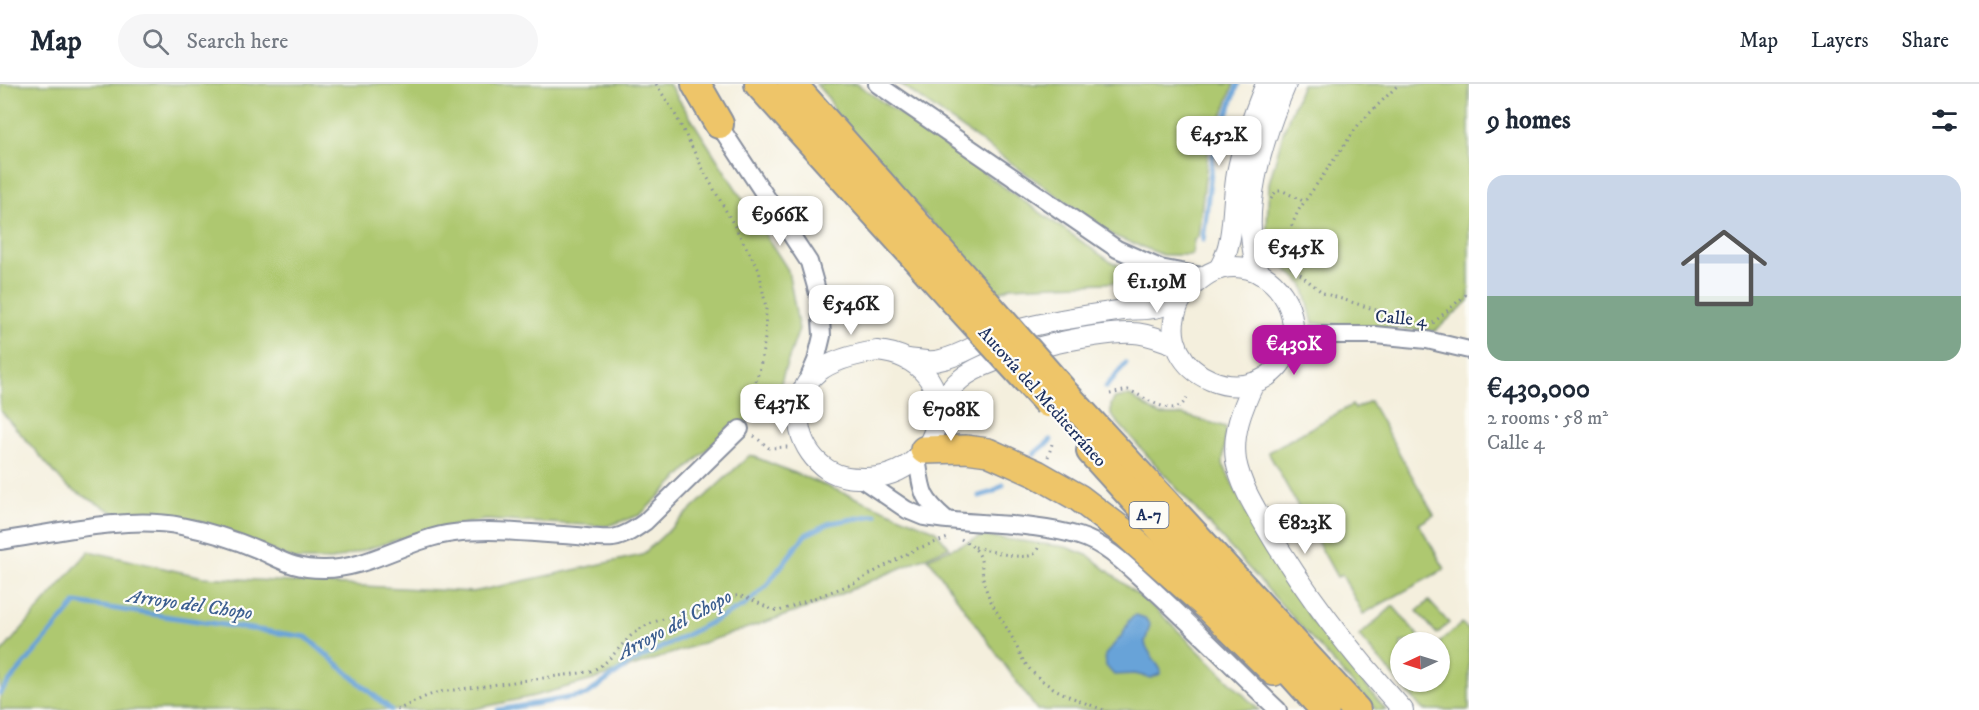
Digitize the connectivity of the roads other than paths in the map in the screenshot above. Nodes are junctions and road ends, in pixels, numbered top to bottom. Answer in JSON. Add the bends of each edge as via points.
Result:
{"nodes":[{"id":1,"x":689,"y":84,"type":"edge"},
{"id":2,"x":696,"y":84,"type":"edge"},
{"id":3,"x":759,"y":84,"type":"edge"},
{"id":4,"x":792,"y":84,"type":"edge"},
{"id":5,"x":877,"y":84,"type":"edge"},
{"id":6,"x":1266,"y":84,"type":"edge"},
{"id":7,"x":1286,"y":84,"type":"edge"},
{"id":8,"x":719,"y":124,"type":"junction"},
{"id":9,"x":1210,"y":273,"type":"junction"},
{"id":10,"x":1260,"y":274,"type":"junction"},
{"id":11,"x":1186,"y":290,"type":"junction"},
{"id":12,"x":961,"y":292,"type":"junction"},
{"id":13,"x":1292,"y":335,"type":"junction"},
{"id":14,"x":1177,"y":345,"type":"junction"},
{"id":15,"x":1469,"y":350,"type":"edge"},
{"id":16,"x":908,"y":359,"type":"junction"},
{"id":17,"x":807,"y":382,"type":"junction"},
{"id":18,"x":1254,"y":383,"type":"junction"},
{"id":19,"x":1056,"y":397,"type":"junction"},
{"id":20,"x":938,"y":415,"type":"junction"},
{"id":21,"x":740,"y":429,"type":"road end"},
{"id":22,"x":921,"y":454,"type":"junction"},
{"id":23,"x":860,"y":478,"type":"junction"},
{"id":24,"x":946,"y":519,"type":"junction"},
{"id":25,"x":0,"y":541,"type":"edge"},
{"id":26,"x":1278,"y":710,"type":"edge"},
{"id":27,"x":1309,"y":710,"type":"edge"},
{"id":28,"x":1325,"y":710,"type":"edge"},
{"id":29,"x":1356,"y":710,"type":"edge"},
{"id":30,"x":1403,"y":710,"type":"edge"}],
"edges":[{"from":1,"to":8,"type":"street"},
{"from":2,"to":8,"type":"highway"},
{"from":3,"to":12,"type":"highway","name":"Autovía del Mediterráneo","number":"A-7"},
{"from":4,"to":12,"type":"highway","name":"Autovía del Mediterráneo","number":"A-7"},
{"from":5,"to":9,"type":"street","via":[[1117,249],[1160,267]]},
{"from":6,"to":9,"type":"street","via":[[1243,146],[1230,244]]},
{"from":7,"to":10,"type":"street","via":[[1265,143],[1254,192],[1250,226]]},
{"from":8,"to":17,"type":"street","via":[[810,261],[820,301],[822,336]]},
{"from":9,"to":10,"type":"street","via":[[1233,267]]},
{"from":9,"to":11,"type":"street"},
{"from":10,"to":13,"type":"street","via":[[1275,284],[1286,299],[1292,316]]},
{"from":11,"to":14,"type":"street","via":[[1174,326]]},
{"from":11,"to":16,"type":"street","via":[[1158,308],[1040,325],[1003,334],[939,361]]},
{"from":12,"to":19,"type":"highway","name":"Autovía del Mediterráneo","number":"A-7","bridge":true},
{"from":13,"to":15,"type":"street","name":"Calle 4","via":[[1375,335],[1427,340]]},
{"from":13,"to":18,"type":"street","via":[[1280,364]]},
{"from":14,"to":18,"type":"street","via":[[1192,369],[1216,384]]},
{"from":14,"to":20,"type":"street","via":[[1122,333],[1048,345],[982,366],[962,377],[948,392]]},
{"from":16,"to":17,"type":"street","via":[[889,352],[858,354],[822,368]]},
{"from":16,"to":20,"type":"street","via":[[932,385]]},
{"from":17,"to":23,"type":"street","via":[[798,413],[807,448],[829,470]]},
{"from":18,"to":30,"type":"street","via":[[1235,434],[1236,461],[1243,486],[1319,610]]},
{"from":19,"to":28,"type":"highway","name":"Autovía del Mediterráneo","number":"A-7"},
{"from":19,"to":29,"type":"highway","name":"Autovía del Mediterráneo","number":"A-7"},
{"from":20,"to":22,"type":"street","via":[[933,436]]},
{"from":21,"to":25,"type":"street","via":[[645,522],[612,538],[510,530],[452,533],[362,562],[324,569],[290,566],[219,535],[177,525],[107,525]]},
{"from":22,"to":23,"type":"street","via":[[892,473]]},
{"from":22,"to":24,"type":"street","via":[[920,484],[924,497]]},
{"from":22,"to":27,"type":"highway","via":[[966,449],[988,452],[1079,498],[1209,608]]},
{"from":23,"to":24,"type":"street","via":[[916,514]]},
{"from":24,"to":26,"type":"street","via":[[1041,529],[1093,541],[1151,588]]}]}
